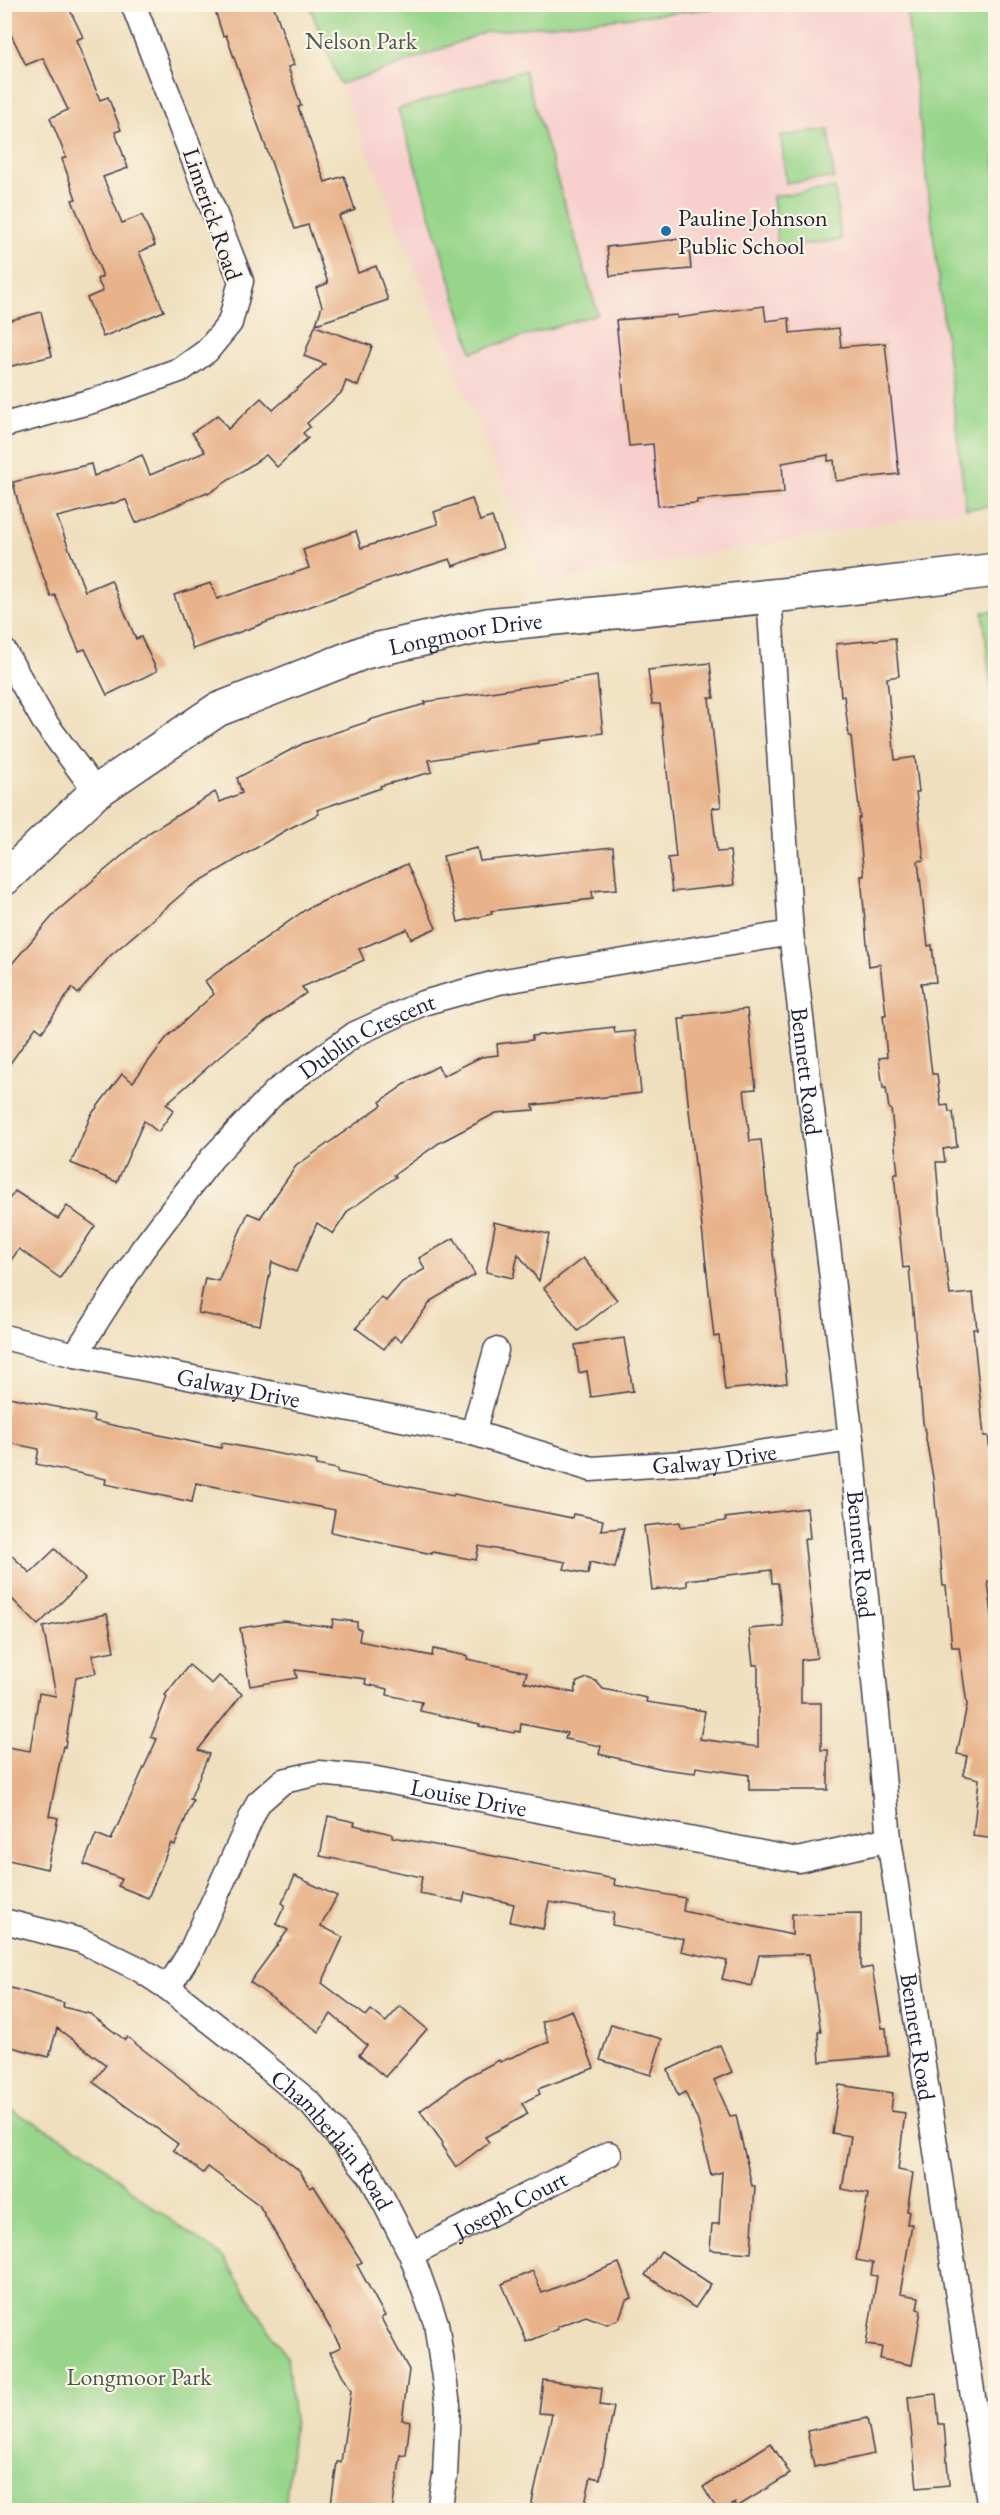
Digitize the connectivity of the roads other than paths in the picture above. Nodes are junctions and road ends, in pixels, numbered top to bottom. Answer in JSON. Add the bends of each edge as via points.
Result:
{"nodes":[{"id":1,"x":133,"y":4,"type":"edge"},
{"id":2,"x":4,"y":425,"type":"edge"},
{"id":3,"x":996,"y":570,"type":"edge"},
{"id":4,"x":769,"y":596,"type":"junction"},
{"id":5,"x":4,"y":651,"type":"edge"},
{"id":6,"x":96,"y":792,"type":"junction"},
{"id":7,"x":4,"y":879,"type":"edge"},
{"id":8,"x":791,"y":933,"type":"junction"},
{"id":9,"x":4,"y":1337,"type":"edge"},
{"id":10,"x":496,"y":1350,"type":"dead end"},
{"id":11,"x":75,"y":1355,"type":"junction"},
{"id":12,"x":472,"y":1433,"type":"junction"},
{"id":13,"x":851,"y":1438,"type":"junction"},
{"id":14,"x":889,"y":1839,"type":"junction"},
{"id":15,"x":4,"y":1921,"type":"edge"},
{"id":16,"x":168,"y":1988,"type":"junction"},
{"id":17,"x":609,"y":2154,"type":"dead end"},
{"id":18,"x":411,"y":2254,"type":"junction"},
{"id":19,"x":440,"y":2511,"type":"edge"},
{"id":20,"x":990,"y":2511,"type":"edge"}],
"edges":[{"from":1,"to":2,"type":"street","name":"Limerick Road","via":[[241,281],[230,323],[207,351],[182,369],[96,400]]},
{"from":3,"to":4,"type":"street","name":"Longmoor Drive"},
{"from":4,"to":6,"type":"street","name":"Longmoor Drive","via":[[487,625],[365,652],[217,710]]},
{"from":4,"to":8,"type":"street","name":"Bennett Road"},
{"from":5,"to":6,"type":"street","via":[[44,721]]},
{"from":6,"to":7,"type":"street","name":"Longmoor Drive"},
{"from":8,"to":11,"type":"street","name":"Dublin Crescent","via":[[499,982],[423,1003],[355,1035],[276,1091],[212,1158],[142,1250]]},
{"from":8,"to":13,"type":"street","name":"Bennett Road"},
{"from":9,"to":11,"type":"street","name":"Galway Drive"},
{"from":10,"to":12,"type":"street"},
{"from":11,"to":12,"type":"street","name":"Galway Drive"},
{"from":12,"to":13,"type":"street","name":"Galway Drive","via":[[591,1468],[700,1462]]},
{"from":13,"to":14,"type":"street","name":"Bennett Road"},
{"from":14,"to":16,"type":"street","name":"Louise Drive","via":[[798,1860],[371,1778],[319,1773],[283,1781],[258,1803],[191,1952]]},
{"from":14,"to":20,"type":"street","name":"Bennett Road"},
{"from":15,"to":16,"type":"street","name":"Chamberlain Road","via":[[82,1941]]},
{"from":16,"to":18,"type":"street","name":"Chamberlain Road","via":[[311,2104],[371,2176]]},
{"from":17,"to":18,"type":"street","name":"Joseph Court"},
{"from":18,"to":19,"type":"street","name":"Chamberlain Road","via":[[436,2323],[448,2405]]}]}
